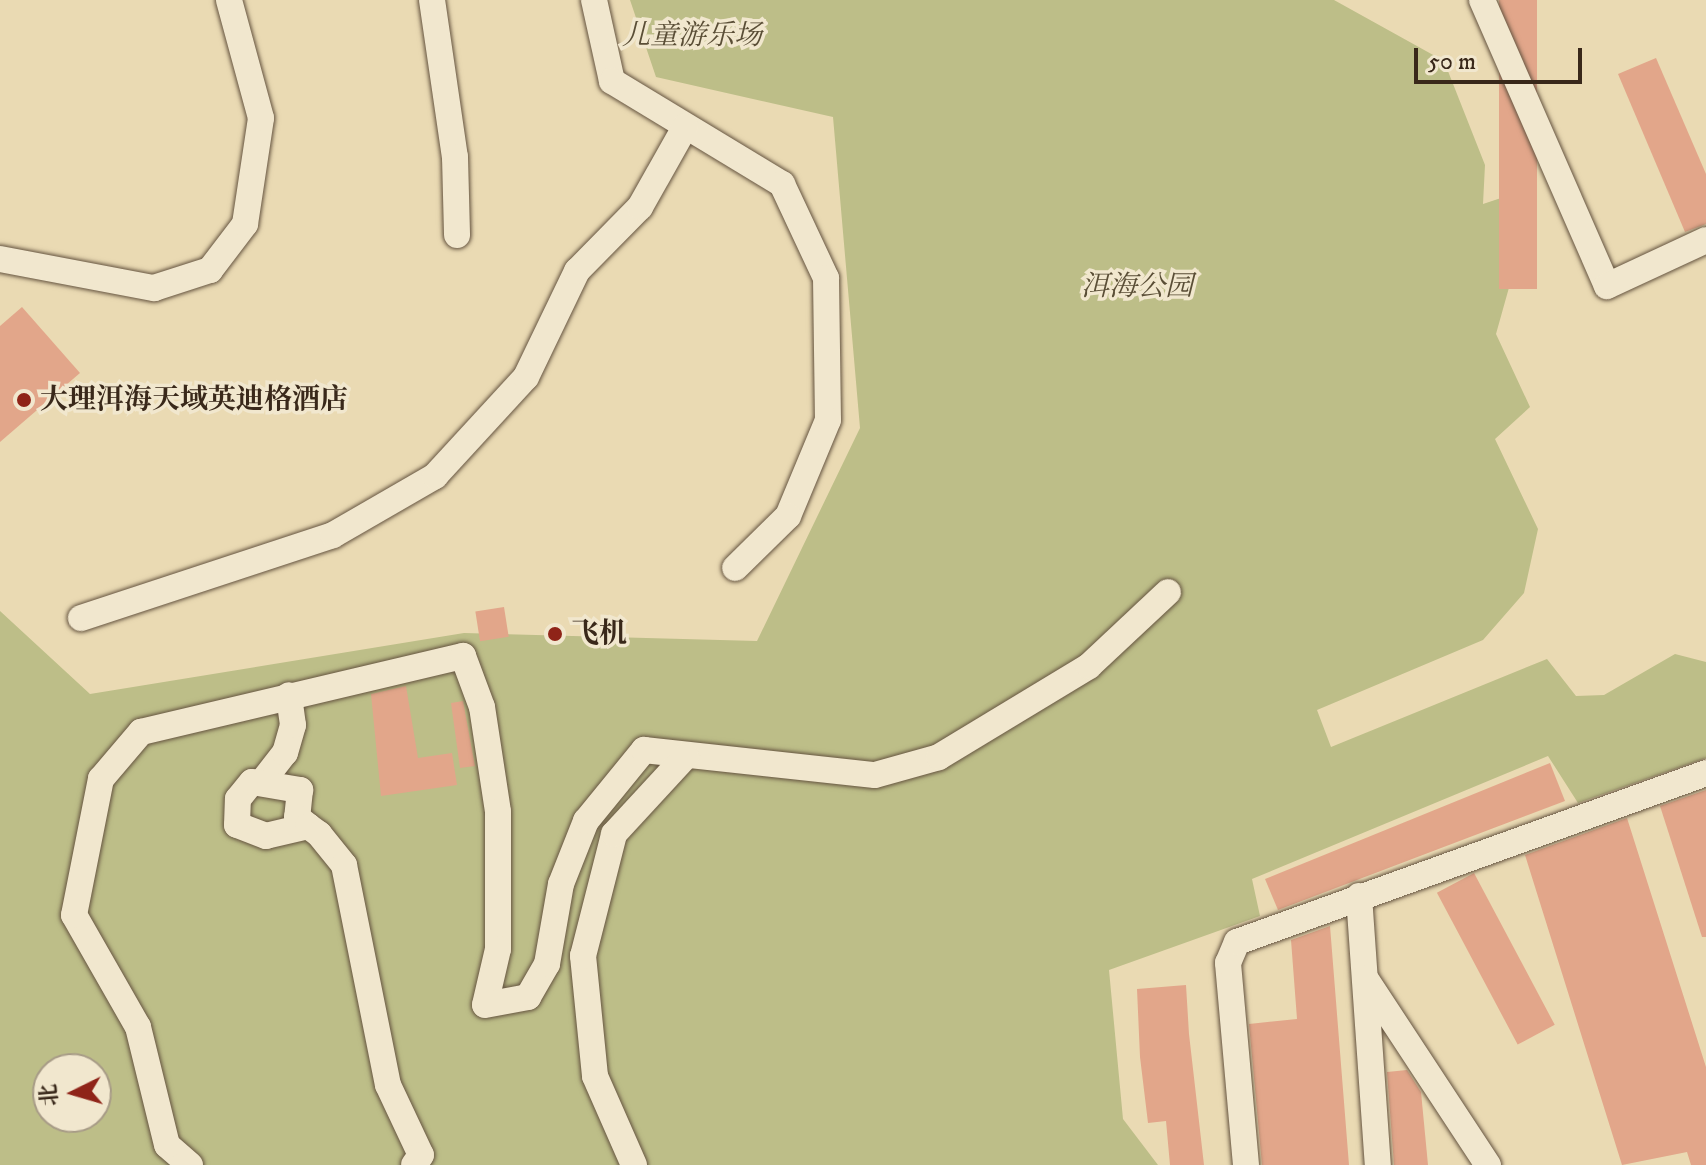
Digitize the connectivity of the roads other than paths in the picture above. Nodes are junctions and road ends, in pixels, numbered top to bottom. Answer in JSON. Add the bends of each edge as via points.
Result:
{"nodes":[{"id":1,"x":229,"y":0,"type":"edge"},
{"id":2,"x":432,"y":0,"type":"edge"},
{"id":3,"x":594,"y":0,"type":"edge"},
{"id":4,"x":1482,"y":0,"type":"edge"},
{"id":5,"x":685,"y":127,"type":"junction"},
{"id":6,"x":457,"y":235,"type":"dead end"},
{"id":7,"x":1706,"y":240,"type":"edge"},
{"id":8,"x":0,"y":259,"type":"edge"},
{"id":9,"x":735,"y":568,"type":"dead end"},
{"id":10,"x":1168,"y":592,"type":"dead end"},
{"id":11,"x":81,"y":618,"type":"dead end"},
{"id":12,"x":289,"y":695,"type":"junction"},
{"id":13,"x":686,"y":756,"type":"junction"},
{"id":14,"x":1706,"y":773,"type":"edge"},
{"id":15,"x":262,"y":782,"type":"junction"},
{"id":16,"x":308,"y":826,"type":"junction"},
{"id":17,"x":1359,"y":896,"type":"junction"},
{"id":18,"x":1363,"y":975,"type":"junction"},
{"id":19,"x":422,"y":1162,"type":"edge"},
{"id":20,"x":190,"y":1165,"type":"edge"},
{"id":21,"x":634,"y":1165,"type":"edge"},
{"id":22,"x":1246,"y":1165,"type":"edge"},
{"id":23,"x":1378,"y":1165,"type":"edge"},
{"id":24,"x":1488,"y":1165,"type":"edge"}],
"edges":[{"from":1,"to":8,"type":"street","via":[[261,118],[245,224],[210,270],[154,288]]},
{"from":2,"to":6,"type":"street","via":[[455,157]]},
{"from":3,"to":5,"type":"street","via":[[612,81]]},
{"from":4,"to":7,"type":"street","via":[[1607,286]]},
{"from":5,"to":9,"type":"street","via":[[782,184],[826,278],[828,420],[788,516]]},
{"from":5,"to":11,"type":"street","via":[[640,207],[577,271],[526,377],[435,476],[333,535]]},
{"from":10,"to":13,"type":"street","via":[[1089,666],[939,757],[875,775]]},
{"from":12,"to":13,"type":"street","via":[[463,656],[482,707],[498,812],[498,949],[485,1005],[528,997],[547,964],[561,884],[596,809],[644,750]]},
{"from":12,"to":15,"type":"street","via":[[293,725],[285,753]]},
{"from":12,"to":20,"type":"street","via":[[141,732],[101,779],[74,915],[138,1027],[167,1145]]},
{"from":13,"to":21,"type":"street","via":[[614,834],[583,956],[595,1076]]},
{"from":14,"to":17,"type":"street"},
{"from":15,"to":16,"type":"street","via":[[300,790],[297,817]]},
{"from":15,"to":16,"type":"street","via":[[238,799],[237,825],[266,836]]},
{"from":16,"to":19,"type":"street","via":[[344,865],[388,1085]]},
{"from":17,"to":18,"type":"street"},
{"from":17,"to":22,"type":"street","via":[[1237,942],[1228,963]]},
{"from":18,"to":23,"type":"street"},
{"from":18,"to":24,"type":"street"}]}
